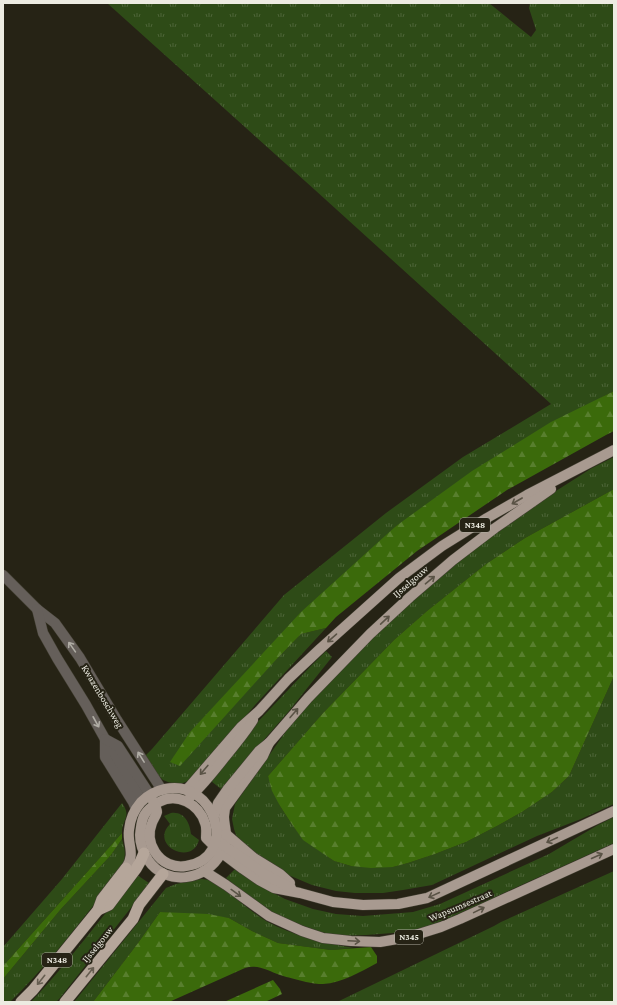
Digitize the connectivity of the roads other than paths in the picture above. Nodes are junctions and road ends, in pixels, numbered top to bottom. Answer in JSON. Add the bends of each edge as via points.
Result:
{"nodes":[{"id":1,"x":614,"y":450,"type":"edge"},
{"id":2,"x":589,"y":463,"type":"junction"},
{"id":3,"x":3,"y":575,"type":"edge"},
{"id":4,"x":37,"y":609,"type":"junction"},
{"id":5,"x":269,"y":743,"type":"junction"},
{"id":6,"x":162,"y":790,"type":"junction"},
{"id":7,"x":190,"y":792,"type":"junction"},
{"id":8,"x":185,"y":801,"type":"junction"},
{"id":9,"x":142,"y":802,"type":"junction"},
{"id":10,"x":151,"y":808,"type":"junction"},
{"id":11,"x":614,"y":811,"type":"edge"},
{"id":12,"x":214,"y":816,"type":"junction"},
{"id":13,"x":226,"y":834,"type":"junction"},
{"id":14,"x":219,"y":846,"type":"junction"},
{"id":15,"x":614,"y":849,"type":"edge"},
{"id":16,"x":144,"y":853,"type":"junction"},
{"id":17,"x":126,"y":868,"type":"joint"},
{"id":18,"x":204,"y":871,"type":"junction"},
{"id":19,"x":168,"y":872,"type":"junction"},
{"id":20,"x":300,"y":893,"type":"junction"},
{"id":21,"x":98,"y":910,"type":"junction"},
{"id":22,"x":21,"y":1002,"type":"edge"},
{"id":23,"x":65,"y":1002,"type":"edge"}],
"edges":[{"from":1,"to":2,"type":"main road","name":"IJsselgouw","number":"N348"},
{"from":5,"to":2,"type":"main road","name":"IJsselgouw","number":"N348","one_way":true,"via":[[341,663],[410,597],[495,528]]},
{"from":2,"to":7,"type":"main road","name":"IJsselgouw","number":"N348","one_way":true,"via":[[487,518],[442,546],[399,578],[288,680],[259,711],[198,790]]},
{"from":3,"to":4,"type":"street","name":"Kwazenboschweg"},
{"from":6,"to":4,"type":"street","name":"Kwazenboschweg","one_way":true,"via":[[55,623]]},
{"from":4,"to":9,"type":"street","name":"Kwazenboschweg","one_way":true,"via":[[43,633]]},
{"from":5,"to":12,"type":"main road","name":"IJsselgouw","number":"N348","via":[[259,751],[227,790],[218,803]]},
{"from":5,"to":13,"type":"main road","name":"IJsselgouw","number":"N348","via":[[263,756],[226,808]]},
{"from":6,"to":7,"type":"main road","via":[[178,788]]},
{"from":6,"to":9,"type":"main road"},
{"from":7,"to":8,"type":"main road","name":"IJsselgouw"},
{"from":7,"to":12,"type":"main road","via":[[208,806]]},
{"from":8,"to":10,"type":"main road","via":[[170,798]]},
{"from":8,"to":14,"type":"main road","via":[[192,804],[202,816],[206,838]]},
{"from":9,"to":10,"type":"main road"},
{"from":9,"to":17,"type":"main road","via":[[134,811],[131,821],[131,857]]},
{"from":10,"to":16,"type":"main road","via":[[141,827],[141,846]]},
{"from":10,"to":19,"type":"main road","via":[[157,811],[151,824],[151,845]]},
{"from":11,"to":20,"type":"main road","name":"Wapsumsestraat","one_way":true,"via":[[427,898],[398,904],[363,905],[333,902]]},
{"from":12,"to":14,"type":"main road"},
{"from":13,"to":14,"type":"main road"},
{"from":13,"to":20,"type":"main road","name":"Wapsumsestraat","via":[[254,858],[280,874]]},
{"from":14,"to":18,"type":"main road","via":[[216,861]]},
{"from":14,"to":19,"type":"main road","via":[[200,862]]},
{"from":14,"to":20,"type":"main road","name":"Wapsumsestraat","via":[[259,880],[274,888]]},
{"from":18,"to":15,"type":"main road","name":"Wapsumsestraat","number":"N345","one_way":true,"via":[[269,916],[302,931],[323,938],[380,942],[409,937],[460,920]]},
{"from":16,"to":19,"type":"main road","via":[[152,865]]},
{"from":16,"to":21,"type":"highway","name":"IJsselgouw","number":"N348","via":[[136,869],[109,904]]},
{"from":17,"to":21,"type":"highway","name":"IJsselgouw","number":"N348","via":[[102,899]]},
{"from":18,"to":19,"type":"main road","via":[[184,877]]},
{"from":23,"to":19,"type":"highway","name":"IJsselgouw","one_way":true,"via":[[133,918],[139,905]]},
{"from":21,"to":22,"type":"highway","name":"IJsselgouw","number":"N348","one_way":true}]}
